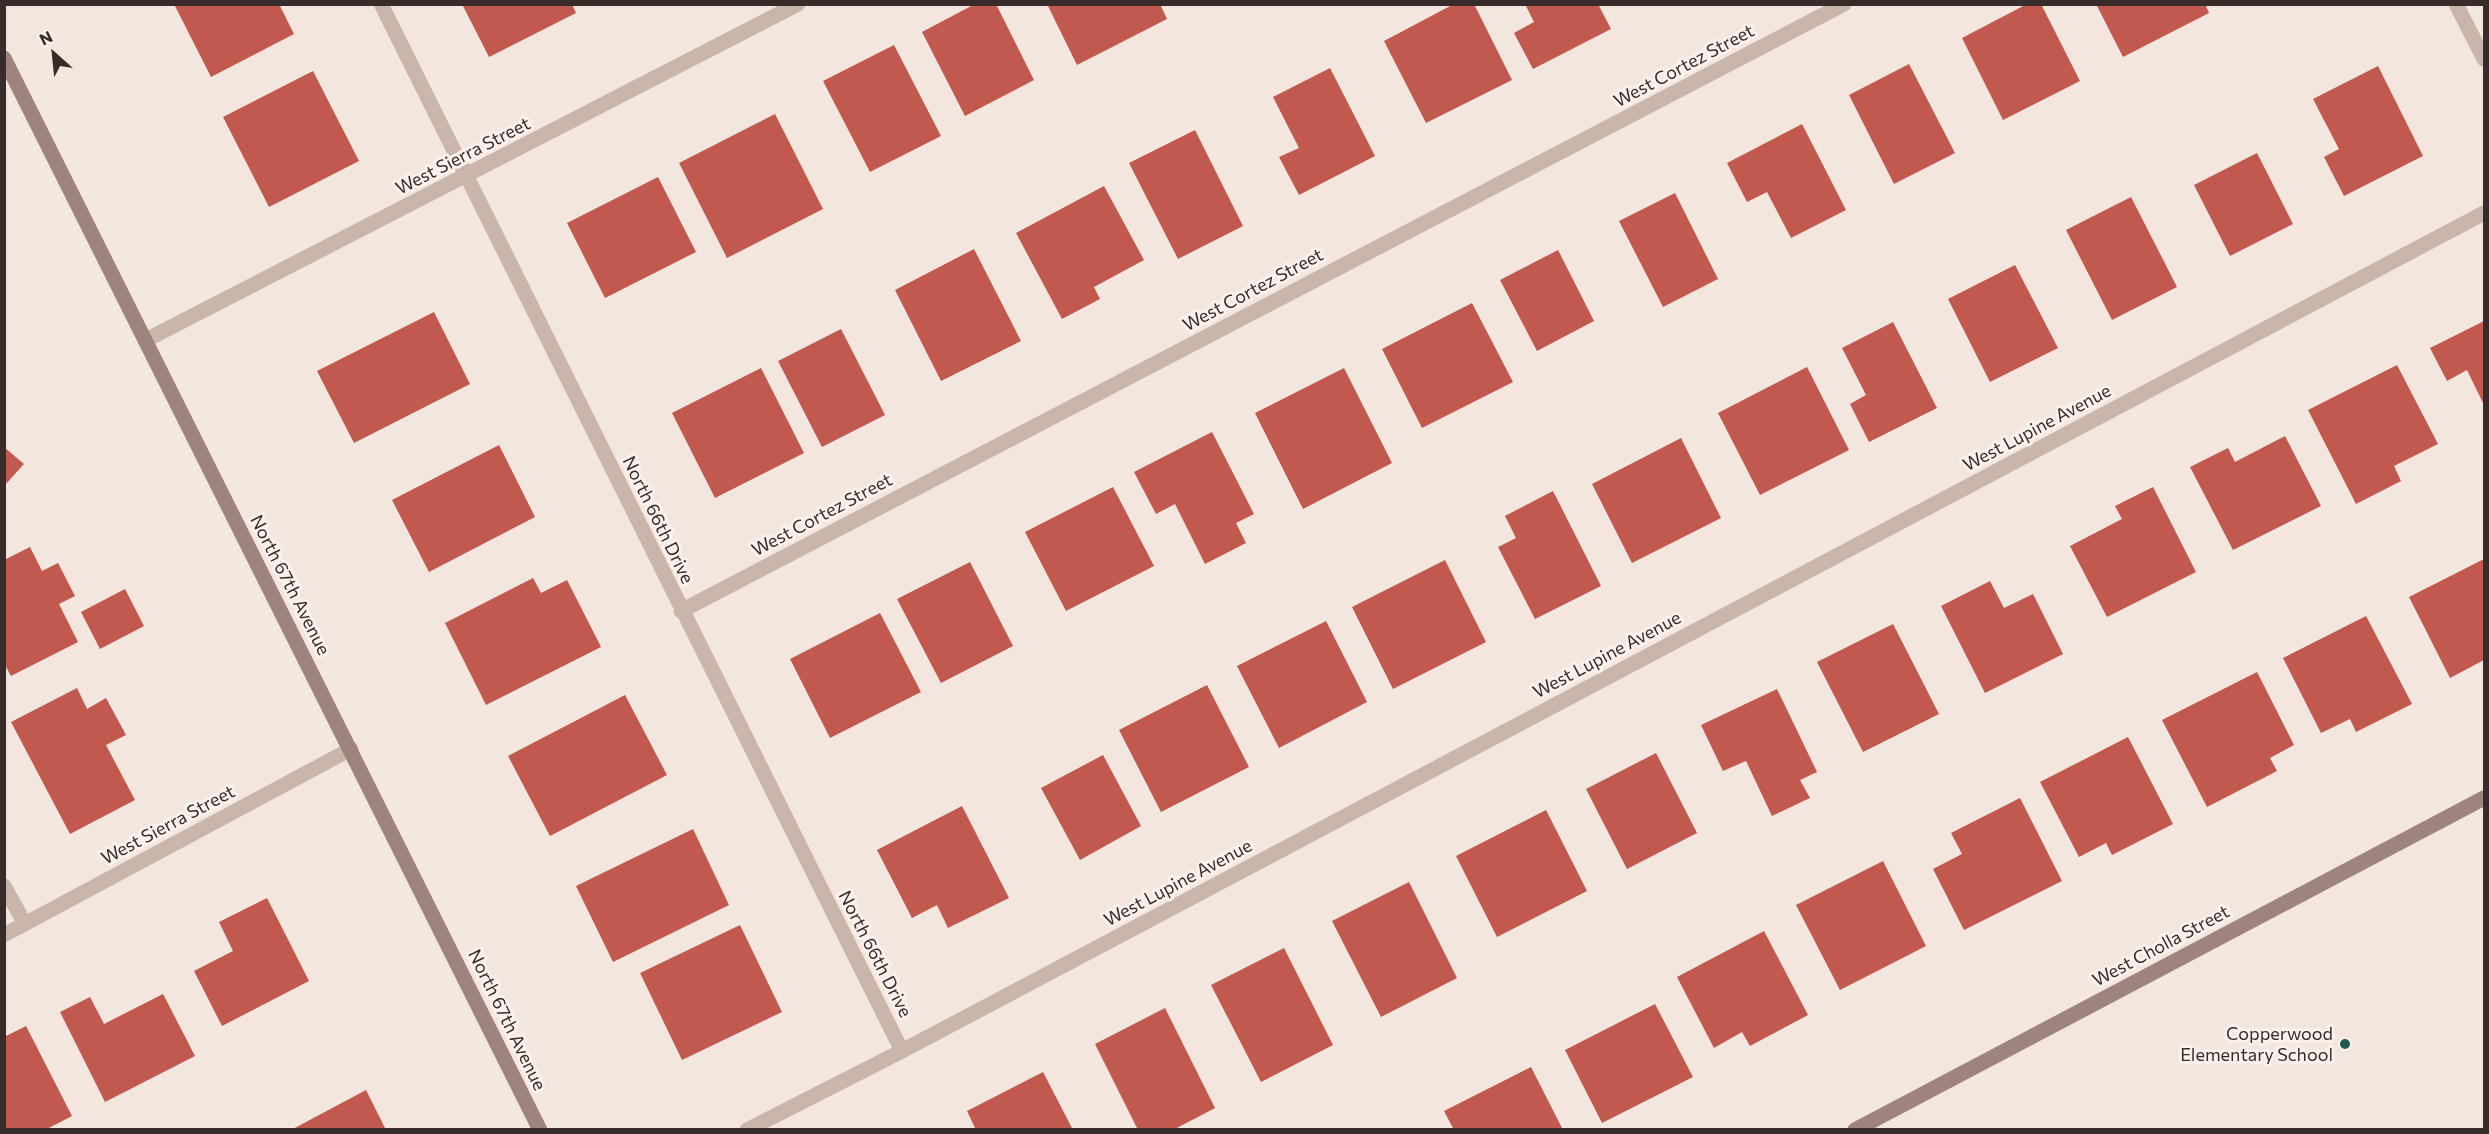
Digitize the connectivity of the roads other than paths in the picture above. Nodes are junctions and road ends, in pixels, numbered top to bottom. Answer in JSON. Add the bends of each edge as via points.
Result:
{"nodes":[{"id":1,"x":381,"y":4,"type":"edge"},
{"id":2,"x":798,"y":4,"type":"edge"},
{"id":3,"x":1844,"y":4,"type":"edge"},
{"id":4,"x":2456,"y":4,"type":"edge"},
{"id":5,"x":4,"y":58,"type":"edge"},
{"id":6,"x":2484,"y":58,"type":"edge"},
{"id":7,"x":468,"y":176,"type":"junction"},
{"id":8,"x":2484,"y":213,"type":"edge"},
{"id":9,"x":146,"y":340,"type":"junction"},
{"id":10,"x":681,"y":610,"type":"junction"},
{"id":11,"x":351,"y":749,"type":"junction"},
{"id":12,"x":2484,"y":798,"type":"edge"},
{"id":13,"x":4,"y":886,"type":"edge"},
{"id":14,"x":25,"y":924,"type":"junction"},
{"id":15,"x":4,"y":935,"type":"edge"},
{"id":16,"x":902,"y":1051,"type":"junction"},
{"id":17,"x":540,"y":1130,"type":"edge"},
{"id":18,"x":747,"y":1130,"type":"edge"},
{"id":19,"x":1855,"y":1130,"type":"edge"}],
"edges":[{"from":1,"to":7,"type":"street","name":"North 66th Drive"},
{"from":2,"to":7,"type":"street","name":"West Sierra Street"},
{"from":3,"to":10,"type":"street","name":"West Cortez Street"},
{"from":4,"to":6,"type":"street"},
{"from":5,"to":9,"type":"main road","name":"North 67th Avenue"},
{"from":7,"to":9,"type":"street","name":"West Sierra Street"},
{"from":7,"to":10,"type":"street","name":"North 66th Drive"},
{"from":8,"to":16,"type":"street","name":"West Lupine Avenue"},
{"from":9,"to":11,"type":"main road","name":"North 67th Avenue"},
{"from":10,"to":16,"type":"street","name":"North 66th Drive"},
{"from":11,"to":14,"type":"street","name":"West Sierra Street"},
{"from":11,"to":17,"type":"main road","name":"North 67th Avenue"},
{"from":12,"to":19,"type":"main road","name":"West Cholla Street"},
{"from":13,"to":14,"type":"street"},
{"from":14,"to":15,"type":"street","name":"West Sierra Street"},
{"from":16,"to":18,"type":"street","name":"West Lupine Avenue"}]}
